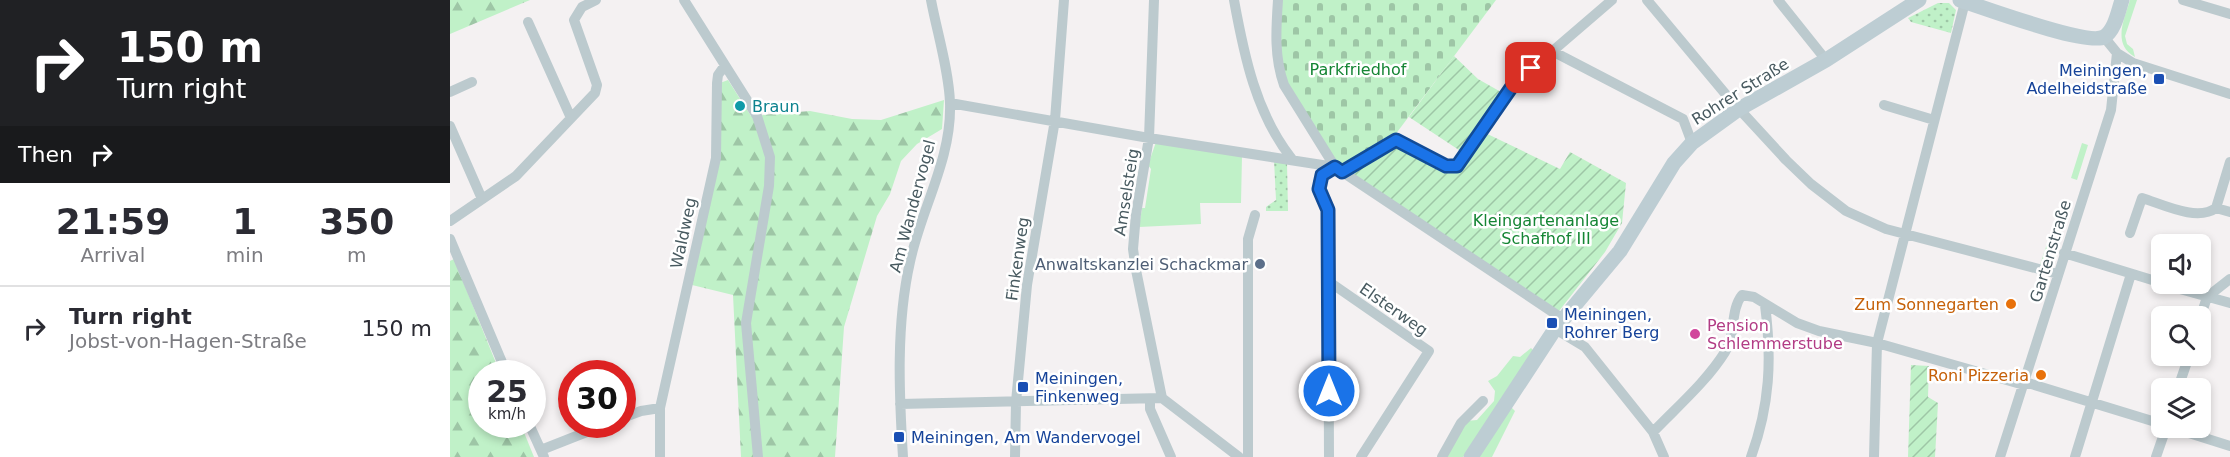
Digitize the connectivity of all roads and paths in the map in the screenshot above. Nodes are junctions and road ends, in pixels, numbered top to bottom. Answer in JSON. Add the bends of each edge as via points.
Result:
{"nodes":[{"id":1,"x":596,"y":0,"type":"edge"},
{"id":2,"x":684,"y":0,"type":"edge"},
{"id":3,"x":932,"y":0,"type":"edge"},
{"id":4,"x":1064,"y":0,"type":"edge"},
{"id":5,"x":1154,"y":0,"type":"edge"},
{"id":6,"x":1234,"y":0,"type":"edge"},
{"id":7,"x":1278,"y":0,"type":"edge"},
{"id":8,"x":1612,"y":0,"type":"edge"},
{"id":9,"x":1647,"y":0,"type":"edge"},
{"id":10,"x":1778,"y":0,"type":"edge"},
{"id":11,"x":1919,"y":0,"type":"edge"},
{"id":12,"x":2122,"y":0,"type":"edge"},
{"id":13,"x":2183,"y":0,"type":"edge"},
{"id":14,"x":1963,"y":1,"type":"edge"},
{"id":15,"x":1899,"y":7,"type":"edge"},
{"id":16,"x":2230,"y":14,"type":"edge"},
{"id":17,"x":528,"y":22,"type":"dead end"},
{"id":18,"x":2104,"y":36,"type":"junction"},
{"id":19,"x":1552,"y":51,"type":"junction"},
{"id":20,"x":2117,"y":52,"type":"junction"},
{"id":21,"x":1826,"y":60,"type":"junction"},
{"id":22,"x":725,"y":65,"type":"junction"},
{"id":23,"x":472,"y":82,"type":"dead end"},
{"id":24,"x":450,"y":92,"type":"edge"},
{"id":25,"x":2230,"y":94,"type":"edge"},
{"id":26,"x":950,"y":103,"type":"junction"},
{"id":27,"x":1884,"y":105,"type":"dead end"},
{"id":28,"x":1739,"y":109,"type":"junction"},
{"id":29,"x":571,"y":118,"type":"junction"},
{"id":30,"x":1055,"y":120,"type":"junction"},
{"id":31,"x":1934,"y":120,"type":"junction"},
{"id":32,"x":450,"y":126,"type":"edge"},
{"id":33,"x":1149,"y":138,"type":"junction"},
{"id":34,"x":1692,"y":143,"type":"junction"},
{"id":35,"x":1292,"y":159,"type":"junction"},
{"id":36,"x":2230,"y":162,"type":"edge"},
{"id":37,"x":1339,"y":170,"type":"junction"},
{"id":38,"x":482,"y":199,"type":"junction"},
{"id":39,"x":2216,"y":208,"type":"junction"},
{"id":40,"x":2230,"y":212,"type":"edge"},
{"id":41,"x":1255,"y":214,"type":"dead end"},
{"id":42,"x":450,"y":220,"type":"edge"},
{"id":43,"x":2130,"y":233,"type":"dead end"},
{"id":44,"x":1905,"y":234,"type":"junction"},
{"id":45,"x":450,"y":239,"type":"edge"},
{"id":46,"x":2064,"y":253,"type":"junction"},
{"id":47,"x":2058,"y":274,"type":"junction"},
{"id":48,"x":2131,"y":274,"type":"junction"},
{"id":49,"x":2230,"y":279,"type":"edge"},
{"id":50,"x":2151,"y":280,"type":"edge"},
{"id":51,"x":1328,"y":281,"type":"junction"},
{"id":52,"x":2197,"y":294,"type":"edge"},
{"id":53,"x":2207,"y":297,"type":"junction"},
{"id":54,"x":2230,"y":303,"type":"edge"},
{"id":55,"x":1765,"y":305,"type":"junction"},
{"id":56,"x":2204,"y":306,"type":"edge"},
{"id":57,"x":1559,"y":324,"type":"junction"},
{"id":58,"x":1877,"y":343,"type":"junction"},
{"id":59,"x":501,"y":360,"type":"edge"},
{"id":60,"x":2025,"y":384,"type":"junction"},
{"id":61,"x":1162,"y":398,"type":"junction"},
{"id":62,"x":1150,"y":400,"type":"junction"},
{"id":63,"x":1483,"y":401,"type":"dead end"},
{"id":64,"x":1016,"y":402,"type":"junction"},
{"id":65,"x":2091,"y":403,"type":"junction"},
{"id":66,"x":900,"y":404,"type":"junction"},
{"id":67,"x":660,"y":408,"type":"junction"},
{"id":68,"x":636,"y":413,"type":"edge"},
{"id":69,"x":2151,"y":421,"type":"edge"},
{"id":70,"x":1653,"y":432,"type":"junction"},
{"id":71,"x":535,"y":438,"type":"edge"},
{"id":72,"x":577,"y":438,"type":"edge"},
{"id":73,"x":2163,"y":438,"type":"edge"},
{"id":74,"x":2205,"y":438,"type":"edge"},
{"id":75,"x":2230,"y":446,"type":"edge"},
{"id":76,"x":542,"y":454,"type":"edge"},
{"id":77,"x":660,"y":457,"type":"edge"},
{"id":78,"x":758,"y":457,"type":"edge"},
{"id":79,"x":903,"y":457,"type":"edge"},
{"id":80,"x":1015,"y":457,"type":"edge"},
{"id":81,"x":1171,"y":457,"type":"edge"},
{"id":82,"x":1239,"y":457,"type":"edge"},
{"id":83,"x":1248,"y":457,"type":"edge"},
{"id":84,"x":1329,"y":457,"type":"edge"},
{"id":85,"x":1361,"y":457,"type":"edge"},
{"id":86,"x":1442,"y":457,"type":"edge"},
{"id":87,"x":1471,"y":457,"type":"edge"},
{"id":88,"x":1664,"y":457,"type":"edge"},
{"id":89,"x":1751,"y":457,"type":"edge"},
{"id":90,"x":1874,"y":457,"type":"edge"},
{"id":91,"x":2000,"y":457,"type":"edge"},
{"id":92,"x":2074,"y":457,"type":"edge"},
{"id":93,"x":2156,"y":457,"type":"edge"}],
"edges":[{"from":1,"to":29,"type":"street","via":[[582,7],[574,20],[597,90]]},
{"from":2,"to":22,"type":"street"},
{"from":3,"to":26,"type":"street","name":"Am Wandervogel"},
{"from":4,"to":30,"type":"street","name":"Finkenweg"},
{"from":5,"to":33,"type":"street","name":"Amselsteig"},
{"from":6,"to":35,"type":"street","via":[[1249,72],[1261,104]]},
{"from":7,"to":37,"type":"street","via":[[1276,53],[1284,85]]},
{"from":8,"to":19,"type":"street"},
{"from":9,"to":28,"type":"street"},
{"from":10,"to":21,"type":"street"},
{"from":11,"to":15,"type":"main road","name":"Rohrer Straße"},
{"from":12,"to":18,"type":"main road","via":[[2113,25]]},
{"from":13,"to":16,"type":"street"},
{"from":14,"to":18,"type":"main road","via":[[2086,39]]},
{"from":14,"to":31,"type":"street"},
{"from":15,"to":21,"type":"main road","name":"Rohrer Straße"},
{"from":17,"to":29,"type":"street"},
{"from":18,"to":20,"type":"street"},
{"from":19,"to":34,"type":"street","via":[[1683,119]]},
{"from":19,"to":37,"type":"street","via":[[1513,85],[1457,166],[1446,166],[1396,140]]},
{"from":20,"to":25,"type":"street","via":[[2133,63]]},
{"from":20,"to":46,"type":"street","name":"Gartenstraße","via":[[2111,110]]},
{"from":21,"to":28,"type":"main road","name":"Rohrer Straße"},
{"from":22,"to":67,"type":"street","name":"Waldweg","via":[[717,83],[716,158]]},
{"from":22,"to":78,"type":"street","via":[[757,116],[770,157],[769,186],[746,323]]},
{"from":23,"to":24,"type":"street"},
{"from":26,"to":30,"type":"street"},
{"from":26,"to":66,"type":"street","name":"Am Wandervogel","via":[[942,159],[910,260],[903,316]]},
{"from":27,"to":31,"type":"street"},
{"from":28,"to":34,"type":"main road","name":"Rohrer Straße"},
{"from":28,"to":44,"type":"street","via":[[1811,184],[1838,206],[1856,218]]},
{"from":29,"to":38,"type":"street","via":[[516,176]]},
{"from":30,"to":33,"type":"street"},
{"from":30,"to":64,"type":"street","name":"Finkenweg","via":[[1027,285]]},
{"from":31,"to":44,"type":"street"},
{"from":32,"to":38,"type":"street"},
{"from":33,"to":35,"type":"street"},
{"from":33,"to":61,"type":"street","name":"Amselsteig","via":[[1133,249]]},
{"from":34,"to":57,"type":"main road","name":"Rohrer Straße","via":[[1674,163],[1620,251]]},
{"from":35,"to":37,"type":"street"},
{"from":36,"to":39,"type":"street"},
{"from":37,"to":51,"type":"street","via":[[1326,171],[1318,182],[1328,210]]},
{"from":37,"to":57,"type":"street"},
{"from":38,"to":42,"type":"street"},
{"from":39,"to":40,"type":"street"},
{"from":39,"to":43,"type":"street","via":[[2196,213],[2142,198]]},
{"from":41,"to":83,"type":"street","via":[[1248,239]]},
{"from":44,"to":47,"type":"street"},
{"from":44,"to":58,"type":"street"},
{"from":45,"to":59,"type":"street"},
{"from":46,"to":47,"type":"street","name":"Gartenstraße"},
{"from":46,"to":48,"type":"street"},
{"from":47,"to":60,"type":"street","name":"Gartenstraße"},
{"from":48,"to":50,"type":"street"},
{"from":48,"to":65,"type":"street"},
{"from":49,"to":53,"type":"street"},
{"from":51,"to":84,"type":"street"},
{"from":51,"to":85,"type":"street","name":"Elsterweg","via":[[1429,351]]},
{"from":52,"to":53,"type":"street"},
{"from":53,"to":54,"type":"street"},
{"from":53,"to":56,"type":"street"},
{"from":55,"to":58,"type":"street","via":[[1819,331]]},
{"from":55,"to":70,"type":"street","via":[[1742,295],[1725,352]]},
{"from":55,"to":89,"type":"street","via":[[1770,378],[1766,410]]},
{"from":57,"to":70,"type":"street","via":[[1585,347]]},
{"from":57,"to":87,"type":"main road","name":"Rohrer Straße"},
{"from":58,"to":60,"type":"street"},
{"from":58,"to":90,"type":"street"},
{"from":60,"to":65,"type":"street"},
{"from":60,"to":91,"type":"street","name":"Gartenstraße"},
{"from":61,"to":62,"type":"street"},
{"from":61,"to":82,"type":"street"},
{"from":62,"to":64,"type":"street"},
{"from":62,"to":81,"type":"street","via":[[1150,409]]},
{"from":63,"to":86,"type":"street","via":[[1461,423]]},
{"from":64,"to":66,"type":"street"},
{"from":64,"to":80,"type":"street","name":"Finkenweg"},
{"from":65,"to":69,"type":"street"},
{"from":65,"to":92,"type":"street"},
{"from":66,"to":79,"type":"street","name":"Am Wandervogel"},
{"from":67,"to":68,"type":"street"},
{"from":67,"to":77,"type":"street","name":"Waldweg"},
{"from":70,"to":88,"type":"street"},
{"from":71,"to":76,"type":"street"},
{"from":72,"to":76,"type":"street"},
{"from":73,"to":93,"type":"street"},
{"from":74,"to":75,"type":"street"}]}
